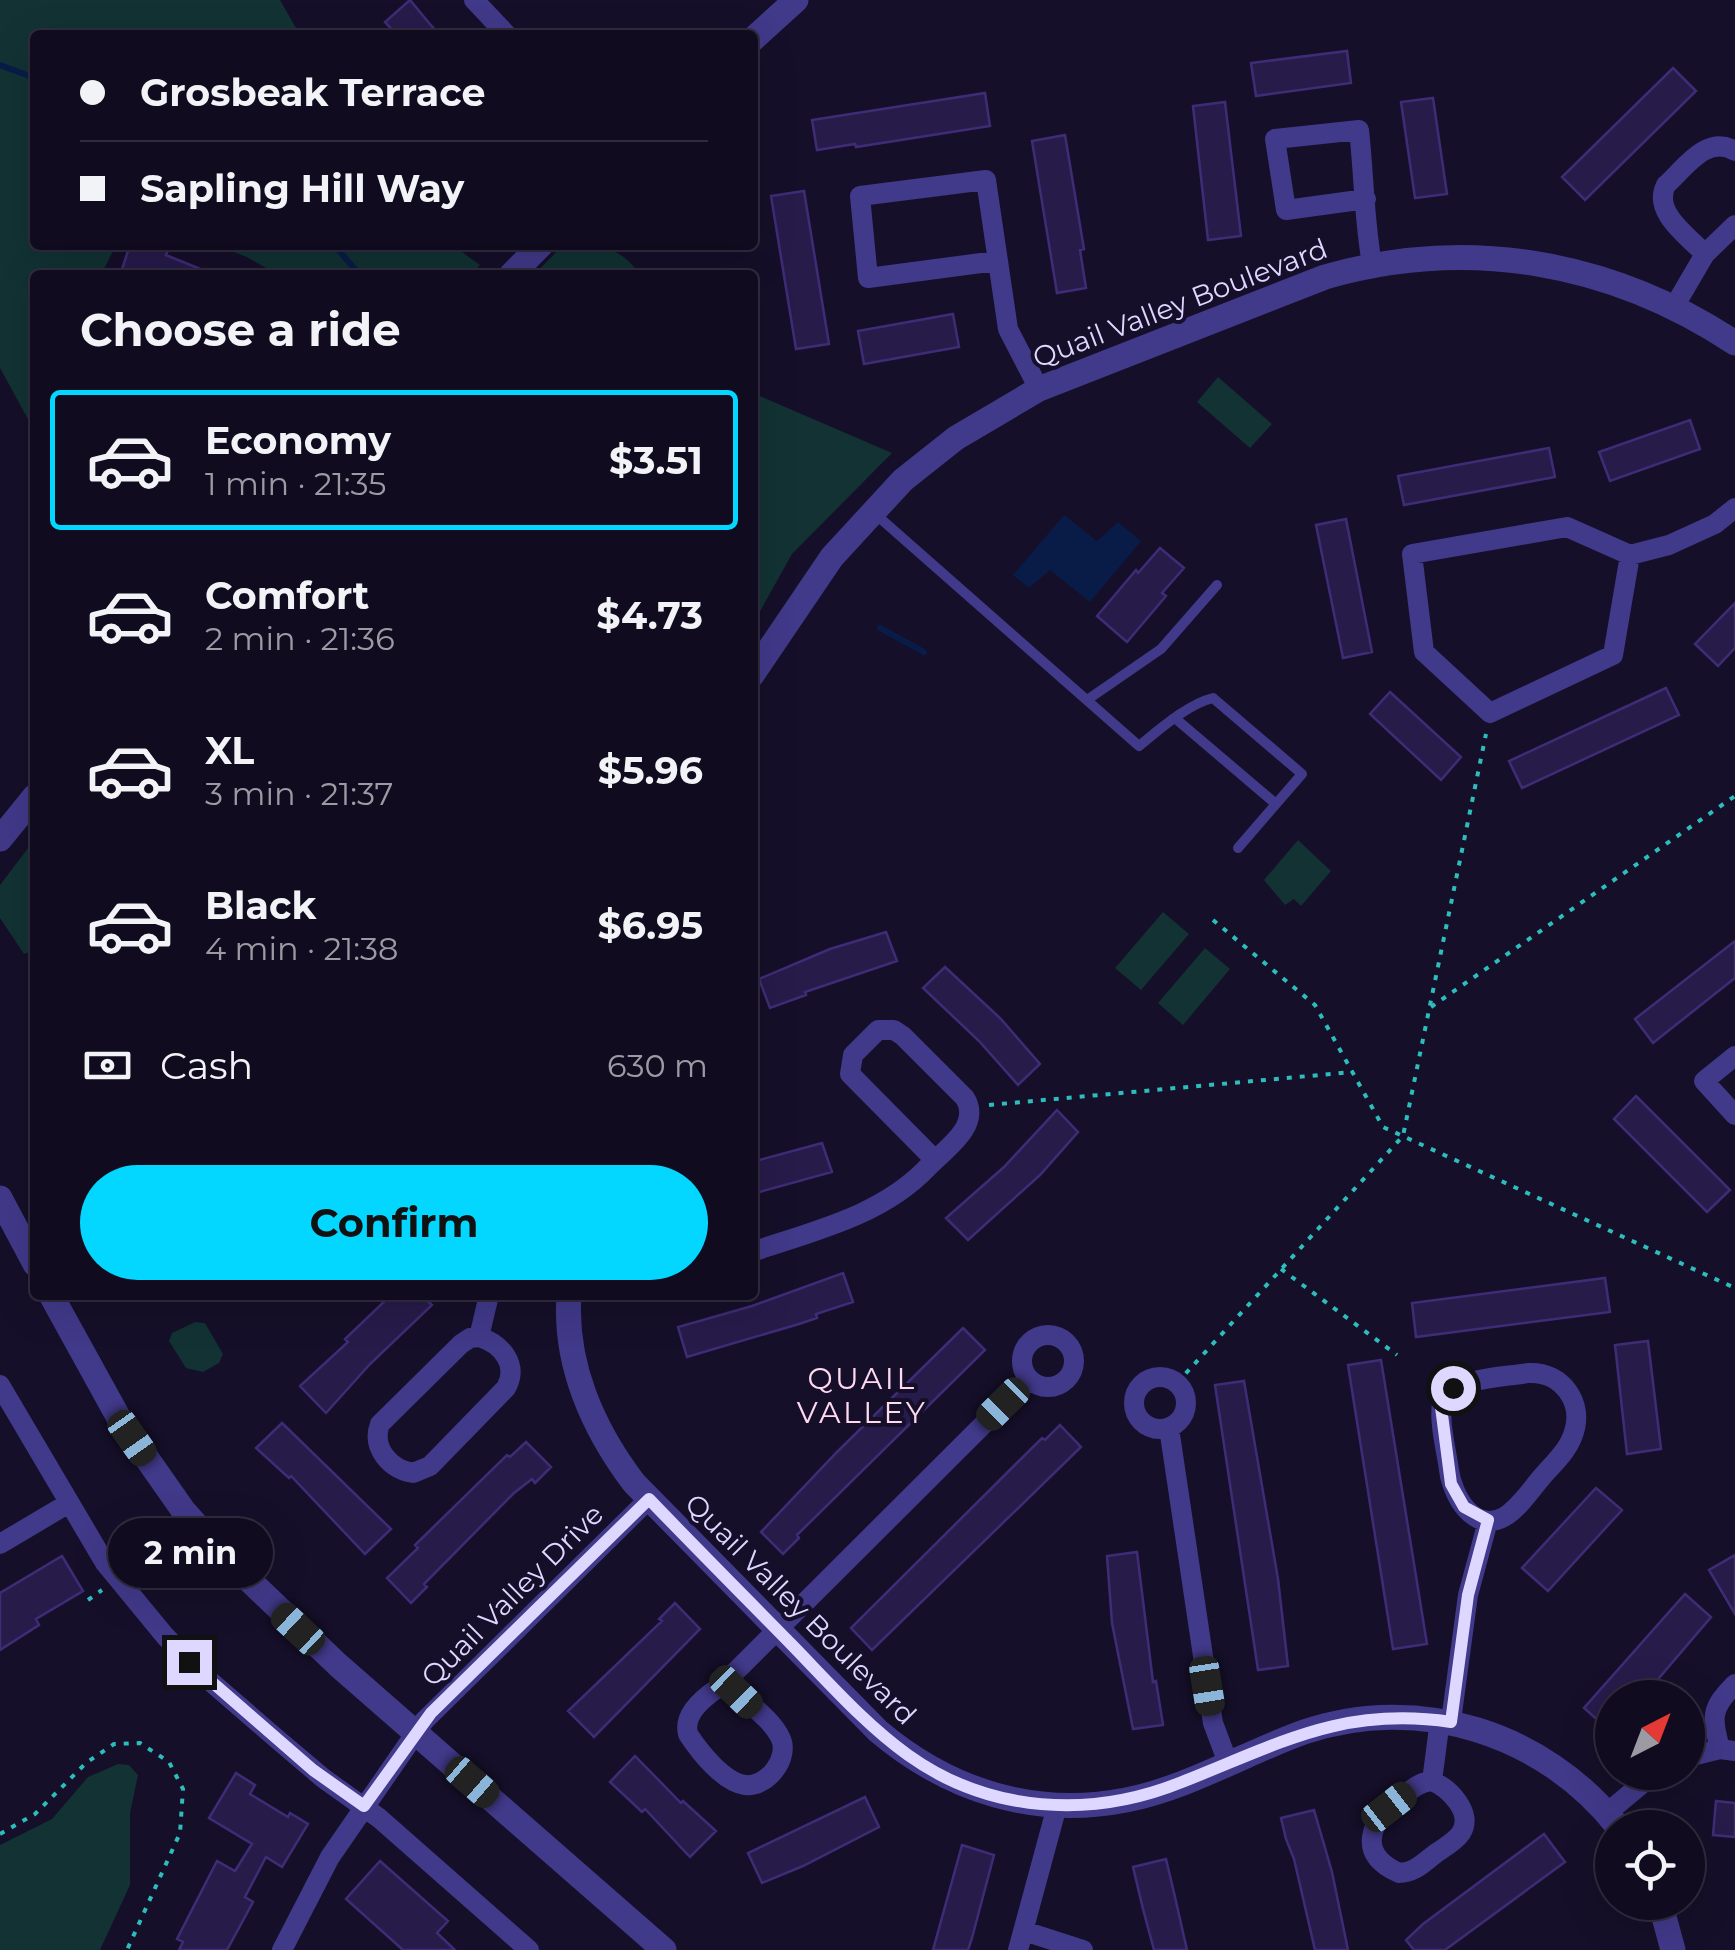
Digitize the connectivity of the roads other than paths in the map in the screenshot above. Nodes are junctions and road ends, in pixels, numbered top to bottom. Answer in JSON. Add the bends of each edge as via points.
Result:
{"nodes":[{"id":1,"x":474,"y":0,"type":"edge"},
{"id":2,"x":796,"y":0,"type":"edge"},
{"id":3,"x":502,"y":30,"type":"edge"},
{"id":4,"x":758,"y":35,"type":"edge"},
{"id":5,"x":1735,"y":151,"type":"edge"},
{"id":6,"x":1366,"y":200,"type":"junction"},
{"id":7,"x":1735,"y":225,"type":"edge"},
{"id":8,"x":536,"y":250,"type":"edge"},
{"id":9,"x":1705,"y":254,"type":"junction"},
{"id":10,"x":996,"y":261,"type":"junction"},
{"id":11,"x":1372,"y":264,"type":"junction"},
{"id":12,"x":516,"y":270,"type":"edge"},
{"id":13,"x":1674,"y":307,"type":"junction"},
{"id":14,"x":1735,"y":343,"type":"edge"},
{"id":15,"x":1039,"y":388,"type":"junction"},
{"id":16,"x":1735,"y":508,"type":"edge"},
{"id":17,"x":872,"y":511,"type":"junction"},
{"id":18,"x":1630,"y":555,"type":"junction"},
{"id":19,"x":1217,"y":586,"type":"dead end"},
{"id":20,"x":758,"y":666,"type":"edge"},
{"id":21,"x":1087,"y":700,"type":"junction"},
{"id":22,"x":1176,"y":719,"type":"junction"},
{"id":23,"x":30,"y":802,"type":"edge"},
{"id":24,"x":1276,"y":804,"type":"junction"},
{"id":25,"x":0,"y":839,"type":"edge"},
{"id":26,"x":1238,"y":848,"type":"dead end"},
{"id":27,"x":1735,"y":1056,"type":"edge"},
{"id":28,"x":1735,"y":1115,"type":"edge"},
{"id":29,"x":935,"y":1160,"type":"junction"},
{"id":30,"x":0,"y":1198,"type":"edge"},
{"id":31,"x":758,"y":1250,"type":"edge"},
{"id":32,"x":30,"y":1255,"type":"edge"},
{"id":33,"x":54,"y":1300,"type":"edge"},
{"id":34,"x":488,"y":1300,"type":"edge"},
{"id":35,"x":569,"y":1300,"type":"edge"},
{"id":36,"x":479,"y":1337,"type":"junction"},
{"id":37,"x":1028,"y":1379,"type":"dead end"},
{"id":38,"x":0,"y":1386,"type":"edge"},
{"id":39,"x":1169,"y":1428,"type":"junction"},
{"id":40,"x":649,"y":1499,"type":"junction"},
{"id":41,"x":69,"y":1503,"type":"junction"},
{"id":42,"x":1488,"y":1520,"type":"junction"},
{"id":43,"x":0,"y":1544,"type":"edge"},
{"id":44,"x":777,"y":1629,"type":"junction"},
{"id":45,"x":1735,"y":1684,"type":"edge"},
{"id":46,"x":720,"y":1688,"type":"junction"},
{"id":47,"x":1446,"y":1721,"type":"junction"},
{"id":48,"x":416,"y":1733,"type":"junction"},
{"id":49,"x":1728,"y":1750,"type":"edge"},
{"id":50,"x":1228,"y":1763,"type":"junction"},
{"id":51,"x":1432,"y":1781,"type":"junction"},
{"id":52,"x":1640,"y":1790,"type":"edge"},
{"id":53,"x":364,"y":1806,"type":"junction"},
{"id":54,"x":1056,"y":1806,"type":"junction"},
{"id":55,"x":1603,"y":1810,"type":"edge"},
{"id":56,"x":1622,"y":1810,"type":"edge"},
{"id":57,"x":1665,"y":1920,"type":"edge"},
{"id":58,"x":1021,"y":1940,"type":"edge"},
{"id":59,"x":282,"y":1950,"type":"edge"},
{"id":60,"x":528,"y":1950,"type":"edge"},
{"id":61,"x":664,"y":1950,"type":"edge"},
{"id":62,"x":1083,"y":1950,"type":"edge"},
{"id":63,"x":1673,"y":1950,"type":"edge"}],
"edges":[{"from":1,"to":3,"type":"street"},
{"from":2,"to":4,"type":"street"},
{"from":5,"to":9,"type":"street","via":[[1712,145],[1661,194],[1664,210]]},
{"from":6,"to":6,"type":"street","via":[[1359,130],[1276,139],[1286,210]]},
{"from":6,"to":11,"type":"street"},
{"from":7,"to":9,"type":"street"},
{"from":8,"to":12,"type":"street"},
{"from":9,"to":13,"type":"street"},
{"from":10,"to":10,"type":"street","via":[[986,180],[860,196],[868,278]]},
{"from":10,"to":15,"type":"street","via":[[1008,329]]},
{"from":11,"to":13,"type":"street","name":"Quail Valley Boulevard","via":[[1432,257],[1524,260],[1605,279]]},
{"from":11,"to":15,"type":"street","name":"Quail Valley Boulevard","via":[[1284,291]]},
{"from":13,"to":14,"type":"street","name":"Quail Valley Boulevard"},
{"from":15,"to":17,"type":"street","name":"Quail Valley Boulevard","via":[[946,446]]},
{"from":16,"to":18,"type":"street","via":[[1669,545]]},
{"from":17,"to":20,"type":"street","name":"Quail Valley Boulevard"},
{"from":17,"to":21,"type":"lane"},
{"from":18,"to":18,"type":"street","via":[[1612,654],[1490,714],[1424,652],[1412,554],[1566,527]]},
{"from":19,"to":21,"type":"lane","via":[[1154,655]]},
{"from":21,"to":22,"type":"lane","via":[[1139,746]]},
{"from":22,"to":24,"type":"lane"},
{"from":22,"to":24,"type":"lane","via":[[1208,698],[1220,702],[1302,774]]},
{"from":23,"to":25,"type":"street"},
{"from":24,"to":26,"type":"lane"},
{"from":27,"to":28,"type":"street","via":[[1704,1081]]},
{"from":29,"to":29,"type":"street","via":[[969,1124],[970,1107],[885,1028],[853,1055],[852,1076]]},
{"from":29,"to":31,"type":"street","via":[[879,1205]]},
{"from":30,"to":32,"type":"street"},
{"from":33,"to":48,"type":"street","via":[[120,1420],[204,1534]]},
{"from":34,"to":36,"type":"street"},
{"from":35,"to":40,"type":"street","name":"Quail Valley Boulevard","via":[[571,1344],[587,1404],[617,1460]]},
{"from":36,"to":36,"type":"street","via":[[461,1344],[380,1424],[379,1448],[398,1469],[413,1474],[430,1466],[506,1388],[509,1362],[499,1346]]},
{"from":37,"to":44,"type":"street"},
{"from":38,"to":41,"type":"street"},
{"from":39,"to":39,"type":"street","via":[[1185,1410],[1185,1395],[1177,1382],[1152,1377],[1133,1400],[1135,1412],[1156,1429]]},
{"from":39,"to":50,"type":"street","via":[[1213,1723]]},
{"from":40,"to":44,"type":"street","name":"Quail Valley Boulevard"},
{"from":40,"to":48,"type":"street","name":"Quail Valley Drive"},
{"from":41,"to":43,"type":"street"},
{"from":41,"to":53,"type":"street","via":[[112,1572],[189,1662]]},
{"from":42,"to":42,"type":"street","via":[[1470,1513],[1454,1493],[1442,1402],[1464,1384],[1537,1372],[1551,1376],[1570,1394],[1573,1436],[1515,1508]]},
{"from":42,"to":47,"type":"street"},
{"from":44,"to":46,"type":"street"},
{"from":44,"to":54,"type":"street","name":"Quail Valley Boulevard","via":[[915,1760],[986,1794]]},
{"from":45,"to":49,"type":"street","via":[[1714,1716]]},
{"from":46,"to":46,"type":"street","via":[[690,1715],[688,1734],[730,1778],[755,1784],[779,1764],[783,1744],[736,1692]]},
{"from":47,"to":50,"type":"street","name":"Quail Valley Boulevard","via":[[1345,1721]]},
{"from":47,"to":51,"type":"street"},
{"from":47,"to":55,"type":"street","name":"Quail Valley Boulevard","via":[[1541,1758]]},
{"from":48,"to":53,"type":"street","name":"Quail Valley Drive"},
{"from":48,"to":61,"type":"street"},
{"from":50,"to":54,"type":"street","name":"Quail Valley Boulevard","via":[[1141,1797]]},
{"from":51,"to":51,"type":"street","via":[[1457,1802],[1464,1827],[1415,1870],[1399,1873],[1376,1854],[1372,1830],[1384,1811]]},
{"from":52,"to":56,"type":"street"},
{"from":53,"to":59,"type":"street","name":"Quail Valley Drive","via":[[318,1876]]},
{"from":53,"to":60,"type":"street"},
{"from":54,"to":58,"type":"street"},
{"from":57,"to":63,"type":"street"},
{"from":58,"to":62,"type":"street"}]}
